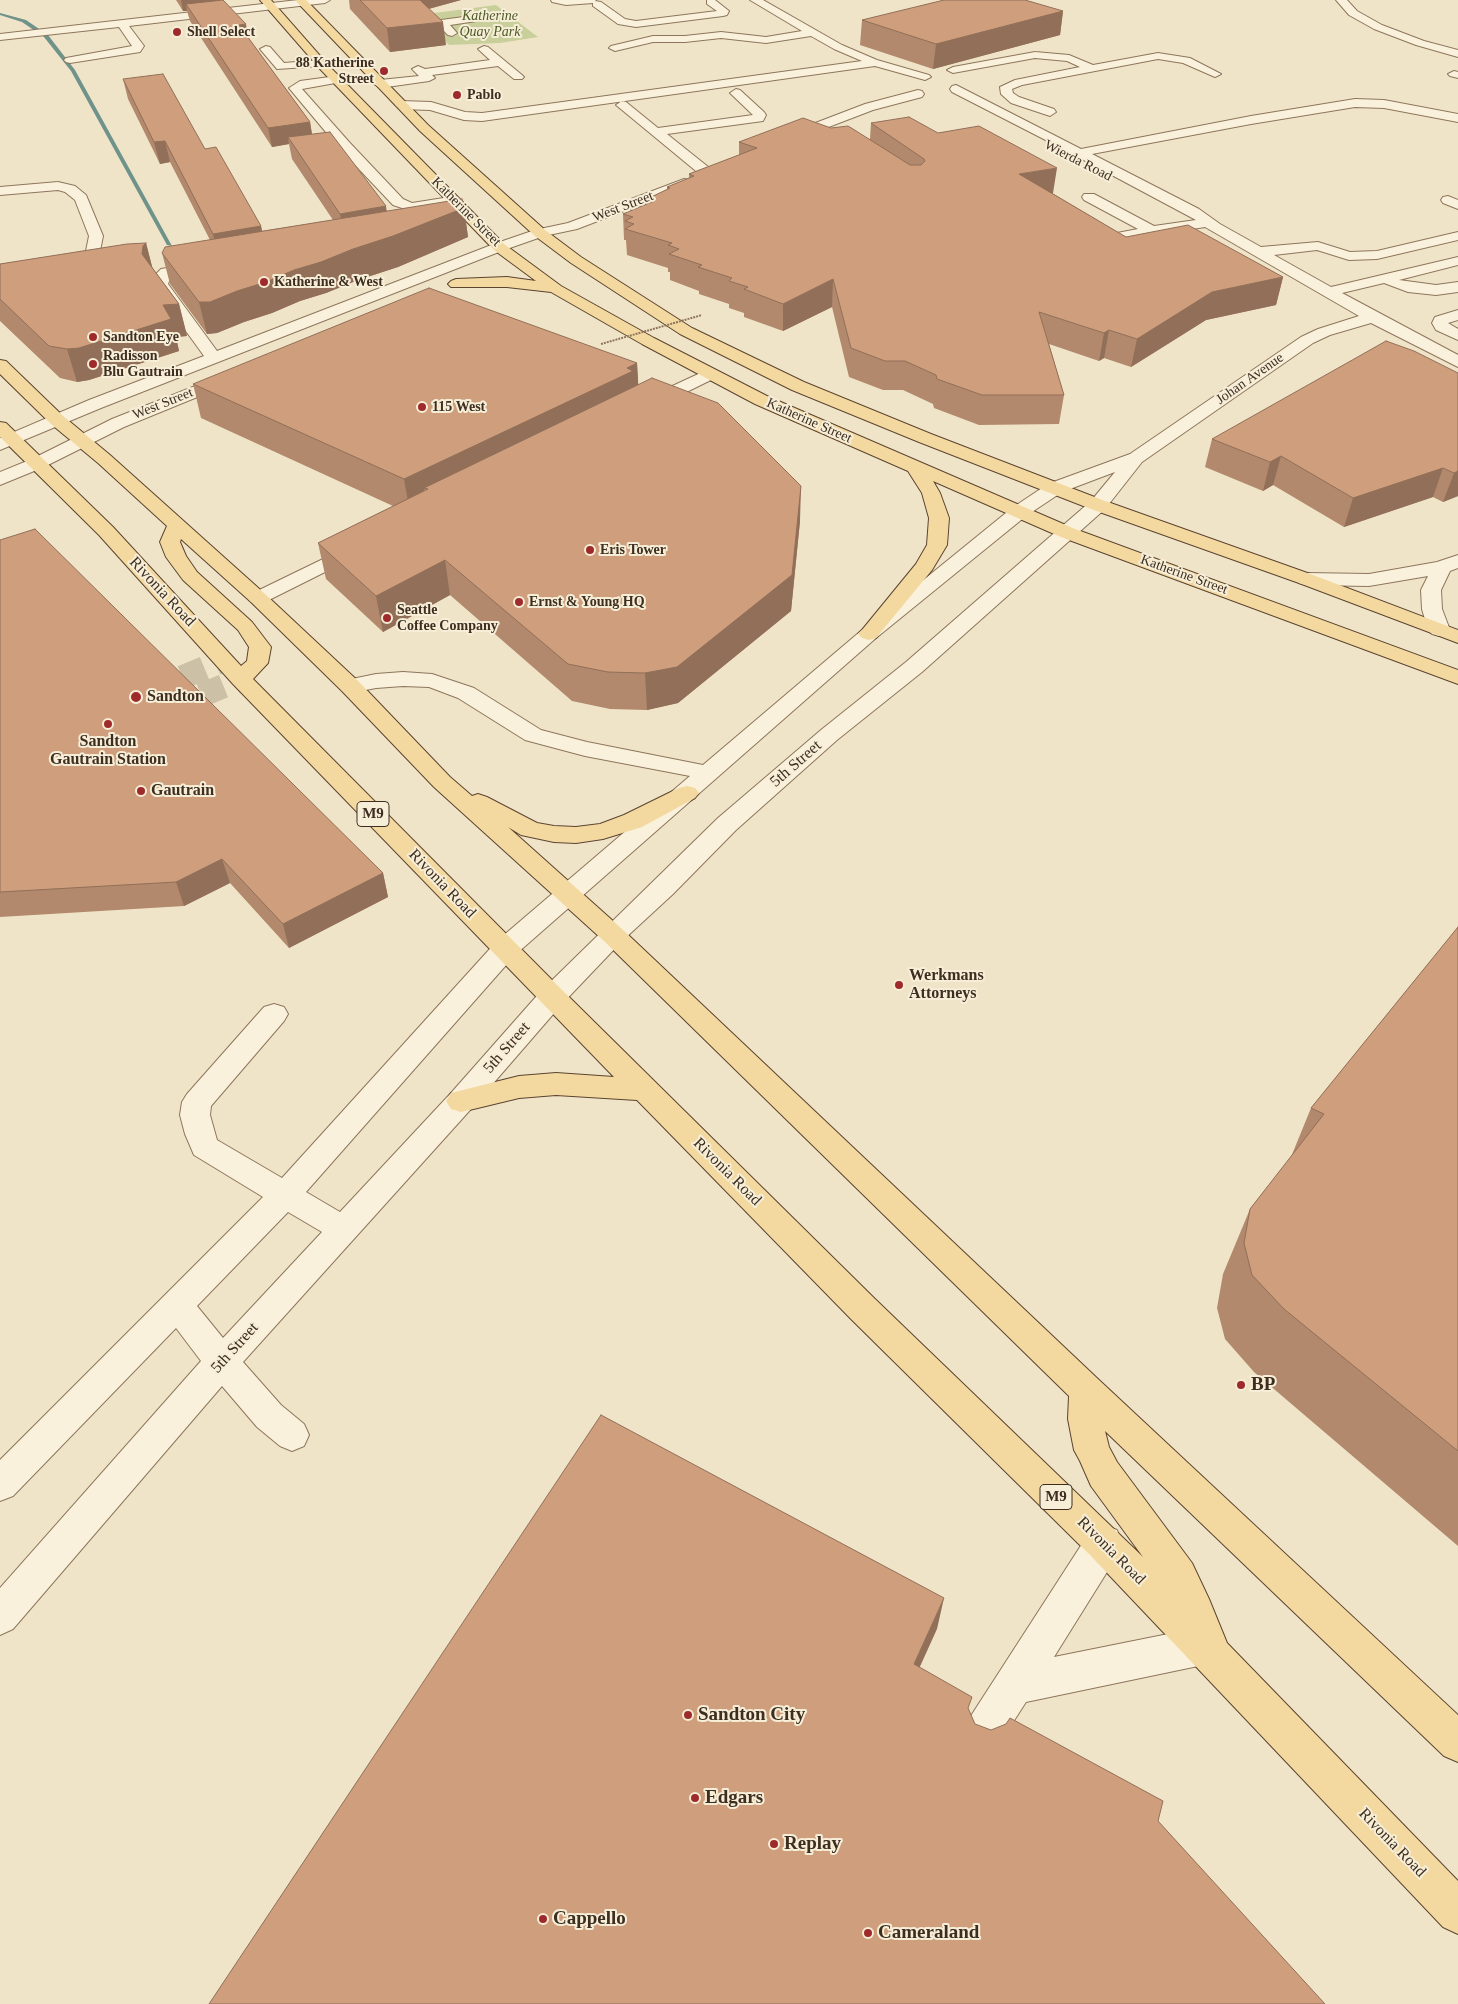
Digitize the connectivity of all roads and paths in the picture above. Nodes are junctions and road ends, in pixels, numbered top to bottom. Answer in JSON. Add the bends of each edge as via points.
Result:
{"nodes":[{"id":1,"x":325,"y":0,"type":"edge"},
{"id":2,"x":556,"y":0,"type":"edge"},
{"id":3,"x":731,"y":0,"type":"edge"},
{"id":4,"x":755,"y":0,"type":"edge"},
{"id":5,"x":1341,"y":0,"type":"edge"},
{"id":6,"x":301,"y":1,"type":"edge"},
{"id":7,"x":709,"y":1,"type":"edge"},
{"id":8,"x":269,"y":2,"type":"edge"},
{"id":9,"x":594,"y":2,"type":"edge"},
{"id":10,"x":188,"y":16,"type":"junction"},
{"id":11,"x":226,"y":22,"type":"edge"},
{"id":12,"x":441,"y":23,"type":"junction"},
{"id":13,"x":122,"y":24,"type":"junction"},
{"id":14,"x":303,"y":24,"type":"dead end"},
{"id":15,"x":452,"y":33,"type":"dead end"},
{"id":16,"x":812,"y":33,"type":"junction"},
{"id":17,"x":0,"y":37,"type":"edge"},
{"id":18,"x":615,"y":48,"type":"dead end"},
{"id":19,"x":266,"y":49,"type":"dead end"},
{"id":20,"x":484,"y":49,"type":"dead end"},
{"id":21,"x":1458,"y":54,"type":"edge"},
{"id":22,"x":70,"y":60,"type":"dead end"},
{"id":23,"x":408,"y":60,"type":"edge"},
{"id":24,"x":500,"y":62,"type":"junction"},
{"id":25,"x":321,"y":63,"type":"junction"},
{"id":26,"x":874,"y":63,"type":"junction"},
{"id":27,"x":1092,"y":69,"type":"junction"},
{"id":28,"x":1215,"y":74,"type":"dead end"},
{"id":29,"x":425,"y":75,"type":"junction"},
{"id":30,"x":518,"y":77,"type":"dead end"},
{"id":31,"x":337,"y":80,"type":"junction"},
{"id":32,"x":380,"y":84,"type":"junction"},
{"id":33,"x":900,"y":84,"type":"junction"},
{"id":34,"x":947,"y":87,"type":"junction"},
{"id":35,"x":440,"y":88,"type":"dead end"},
{"id":36,"x":736,"y":93,"type":"dead end"},
{"id":37,"x":918,"y":94,"type":"junction"},
{"id":38,"x":401,"y":105,"type":"junction"},
{"id":39,"x":622,"y":105,"type":"dead end"},
{"id":40,"x":380,"y":107,"type":"dead end"},
{"id":41,"x":869,"y":107,"type":"junction"},
{"id":42,"x":1050,"y":112,"type":"dead end"},
{"id":43,"x":464,"y":116,"type":"junction"},
{"id":44,"x":1458,"y":118,"type":"edge"},
{"id":45,"x":424,"y":128,"type":"junction"},
{"id":46,"x":811,"y":129,"type":"junction"},
{"id":47,"x":656,"y":132,"type":"junction"},
{"id":48,"x":1023,"y":132,"type":"junction"},
{"id":49,"x":826,"y":135,"type":"edge"},
{"id":50,"x":778,"y":143,"type":"edge"},
{"id":51,"x":1080,"y":153,"type":"junction"},
{"id":52,"x":1066,"y":156,"type":"junction"},
{"id":53,"x":722,"y":166,"type":"edge"},
{"id":54,"x":708,"y":173,"type":"junction"},
{"id":55,"x":1130,"y":184,"type":"junction"},
{"id":56,"x":0,"y":191,"type":"edge"},
{"id":57,"x":1089,"y":197,"type":"dead end"},
{"id":58,"x":454,"y":201,"type":"junction"},
{"id":59,"x":474,"y":221,"type":"junction"},
{"id":60,"x":457,"y":224,"type":"edge"},
{"id":61,"x":1208,"y":224,"type":"junction"},
{"id":62,"x":572,"y":226,"type":"junction"},
{"id":63,"x":1109,"y":228,"type":"edge"},
{"id":64,"x":1152,"y":231,"type":"junction"},
{"id":65,"x":540,"y":233,"type":"junction"},
{"id":66,"x":1122,"y":236,"type":"junction"},
{"id":67,"x":1231,"y":236,"type":"junction"},
{"id":68,"x":1458,"y":236,"type":"edge"},
{"id":69,"x":1205,"y":240,"type":"edge"},
{"id":70,"x":557,"y":246,"type":"junction"},
{"id":71,"x":499,"y":247,"type":"junction"},
{"id":72,"x":1141,"y":248,"type":"edge"},
{"id":73,"x":1260,"y":252,"type":"junction"},
{"id":74,"x":517,"y":260,"type":"junction"},
{"id":75,"x":1458,"y":261,"type":"edge"},
{"id":76,"x":214,"y":264,"type":"edge"},
{"id":77,"x":77,"y":274,"type":"edge"},
{"id":78,"x":1385,"y":280,"type":"junction"},
{"id":79,"x":456,"y":284,"type":"junction"},
{"id":80,"x":1458,"y":286,"type":"edge"},
{"id":81,"x":556,"y":289,"type":"junction"},
{"id":82,"x":438,"y":292,"type":"edge"},
{"id":83,"x":1328,"y":292,"type":"junction"},
{"id":84,"x":702,"y":315,"type":"dead end"},
{"id":85,"x":1458,"y":315,"type":"edge"},
{"id":86,"x":1372,"y":317,"type":"junction"},
{"id":87,"x":1458,"y":335,"type":"edge"},
{"id":88,"x":601,"y":344,"type":"dead end"},
{"id":89,"x":214,"y":359,"type":"junction"},
{"id":90,"x":1458,"y":362,"type":"edge"},
{"id":91,"x":0,"y":365,"type":"edge"},
{"id":92,"x":241,"y":372,"type":"edge"},
{"id":93,"x":709,"y":374,"type":"junction"},
{"id":94,"x":630,"y":413,"type":"edge"},
{"id":95,"x":57,"y":420,"type":"junction"},
{"id":96,"x":0,"y":427,"type":"edge"},
{"id":97,"x":82,"y":441,"type":"junction"},
{"id":98,"x":7,"y":442,"type":"edge"},
{"id":99,"x":1136,"y":458,"type":"junction"},
{"id":100,"x":38,"y":463,"type":"junction"},
{"id":101,"x":916,"y":468,"type":"junction"},
{"id":102,"x":0,"y":479,"type":"edge"},
{"id":103,"x":1055,"y":488,"type":"junction"},
{"id":104,"x":1098,"y":505,"type":"junction"},
{"id":105,"x":1019,"y":512,"type":"junction"},
{"id":106,"x":176,"y":526,"type":"junction"},
{"id":107,"x":1068,"y":533,"type":"junction"},
{"id":108,"x":373,"y":541,"type":"edge"},
{"id":109,"x":1450,"y":564,"type":"edge"},
{"id":110,"x":1306,"y":579,"type":"junction"},
{"id":111,"x":258,"y":598,"type":"junction"},
{"id":112,"x":869,"y":634,"type":"junction"},
{"id":113,"x":1449,"y":634,"type":"edge"},
{"id":114,"x":1458,"y":677,"type":"edge"},
{"id":115,"x":241,"y":679,"type":"junction"},
{"id":116,"x":350,"y":686,"type":"junction"},
{"id":117,"x":709,"y":773,"type":"junction"},
{"id":118,"x":442,"y":782,"type":"junction"},
{"id":119,"x":687,"y":793,"type":"junction"},
{"id":120,"x":566,"y":895,"type":"junction"},
{"id":121,"x":613,"y":935,"type":"junction"},
{"id":122,"x":506,"y":948,"type":"junction"},
{"id":123,"x":552,"y":997,"type":"junction"},
{"id":124,"x":274,"y":1014,"type":"dead end"},
{"id":125,"x":645,"y":1090,"type":"junction"},
{"id":126,"x":461,"y":1101,"type":"junction"},
{"id":127,"x":286,"y":1194,"type":"junction"},
{"id":128,"x":343,"y":1229,"type":"junction"},
{"id":129,"x":177,"y":1305,"type":"junction"},
{"id":130,"x":222,"y":1362,"type":"junction"},
{"id":131,"x":1088,"y":1391,"type":"junction"},
{"id":132,"x":292,"y":1435,"type":"dead end"},
{"id":133,"x":0,"y":1484,"type":"edge"},
{"id":134,"x":1104,"y":1543,"type":"junction"},
{"id":135,"x":0,"y":1616,"type":"edge"},
{"id":136,"x":1207,"y":1650,"type":"junction"},
{"id":137,"x":1016,"y":1684,"type":"junction"},
{"id":138,"x":981,"y":1736,"type":"edge"},
{"id":139,"x":1458,"y":1742,"type":"edge"},
{"id":140,"x":1458,"y":1912,"type":"edge"}],
"edges":[{"from":1,"to":6,"type":"street"},
{"from":2,"to":9,"type":"street"},
{"from":3,"to":7,"type":"street"},
{"from":4,"to":16,"type":"street"},
{"from":5,"to":21,"type":"street","via":[[1353,13],[1378,27]]},
{"from":6,"to":8,"type":"street"},
{"from":6,"to":14,"type":"main road","via":[[290,10]]},
{"from":6,"to":32,"type":"main road","name":"Katherine Street"},
{"from":7,"to":9,"type":"street","via":[[724,10],[723,13],[636,24],[622,22]]},
{"from":8,"to":10,"type":"street"},
{"from":8,"to":25,"type":"main road","name":"Katherine Street"},
{"from":10,"to":11,"type":"street","via":[[195,21]]},
{"from":10,"to":13,"type":"street"},
{"from":12,"to":12,"type":"street","via":[[482,21],[466,8],[444,16]]},
{"from":12,"to":15,"type":"street"},
{"from":13,"to":17,"type":"street"},
{"from":13,"to":22,"type":"street","via":[[138,46],[136,50]]},
{"from":16,"to":18,"type":"street","via":[[766,40],[720,35],[653,39]]},
{"from":16,"to":26,"type":"street"},
{"from":19,"to":25,"type":"street","via":[[281,67]]},
{"from":20,"to":24,"type":"street"},
{"from":23,"to":29,"type":"street"},
{"from":24,"to":29,"type":"street"},
{"from":24,"to":30,"type":"street"},
{"from":25,"to":31,"type":"main road","name":"Katherine Street"},
{"from":26,"to":33,"type":"street"},
{"from":26,"to":33,"type":"street","via":[[929,77]]},
{"from":26,"to":43,"type":"street","via":[[497,115]]},
{"from":27,"to":28,"type":"street","via":[[1166,56],[1186,60]]},
{"from":27,"to":34,"type":"street","via":[[1073,54]]},
{"from":27,"to":42,"type":"street","via":[[1006,87],[1007,94],[1015,100]]},
{"from":29,"to":32,"type":"street"},
{"from":29,"to":35,"type":"street"},
{"from":31,"to":58,"type":"main road","name":"Katherine Street"},
{"from":31,"to":58,"type":"street","via":[[294,88],[398,202],[411,207]]},
{"from":32,"to":38,"type":"main road","name":"Katherine Street"},
{"from":33,"to":37,"type":"street","via":[[907,92]]},
{"from":33,"to":41,"type":"street"},
{"from":34,"to":37,"type":"street"},
{"from":34,"to":48,"type":"street","name":"Wierda Road"},
{"from":36,"to":47,"type":"street","via":[[760,115],[759,118]]},
{"from":37,"to":41,"type":"street"},
{"from":38,"to":43,"type":"street","via":[[431,106]]},
{"from":38,"to":45,"type":"main road","name":"Katherine Street"},
{"from":39,"to":47,"type":"street"},
{"from":40,"to":71,"type":"main road","via":[[484,218],[496,234]]},
{"from":41,"to":46,"type":"street"},
{"from":43,"to":45,"type":"street"},
{"from":44,"to":51,"type":"street","via":[[1384,104],[1354,103]]},
{"from":45,"to":65,"type":"main road","name":"Katherine Street"},
{"from":46,"to":49,"type":"street"},
{"from":46,"to":50,"type":"street"},
{"from":47,"to":54,"type":"street"},
{"from":48,"to":51,"type":"street","name":"Wierda Road"},
{"from":48,"to":52,"type":"street","name":"Wierda Road"},
{"from":51,"to":52,"type":"street"},
{"from":51,"to":55,"type":"street","name":"Wierda Road"},
{"from":52,"to":55,"type":"street","name":"Wierda Road"},
{"from":53,"to":54,"type":"street","name":"West Street"},
{"from":54,"to":62,"type":"street","name":"West Street"},
{"from":55,"to":61,"type":"street","name":"Wierda Road","via":[[1169,209]]},
{"from":56,"to":77,"type":"street","via":[[58,186],[70,189],[81,198],[96,236],[93,251]]},
{"from":57,"to":64,"type":"street"},
{"from":58,"to":59,"type":"main road","name":"Katherine Street"},
{"from":59,"to":60,"type":"street"},
{"from":59,"to":71,"type":"main road","name":"Katherine Street"},
{"from":61,"to":64,"type":"street"},
{"from":61,"to":67,"type":"street","name":"Wierda Road"},
{"from":62,"to":65,"type":"street","name":"West Street"},
{"from":62,"to":70,"type":"street","name":"West Street"},
{"from":63,"to":66,"type":"street"},
{"from":64,"to":66,"type":"street"},
{"from":65,"to":70,"type":"main road","name":"Katherine Street"},
{"from":65,"to":71,"type":"street","name":"West Street"},
{"from":66,"to":72,"type":"street"},
{"from":67,"to":69,"type":"street"},
{"from":67,"to":73,"type":"street","name":"Wierda Road"},
{"from":68,"to":73,"type":"street","via":[[1377,255],[1349,256],[1318,246]]},
{"from":70,"to":74,"type":"street"},
{"from":70,"to":103,"type":"main road","name":"Katherine Street","via":[[720,349],[798,386]]},
{"from":71,"to":74,"type":"main road","name":"Katherine Street"},
{"from":71,"to":89,"type":"street","name":"West Street"},
{"from":73,"to":83,"type":"street","name":"Wierda Road"},
{"from":74,"to":79,"type":"street"},
{"from":74,"to":81,"type":"main road","name":"Katherine Street"},
{"from":75,"to":78,"type":"street"},
{"from":76,"to":89,"type":"street","via":[[166,272],[160,284]]},
{"from":78,"to":80,"type":"street","via":[[1436,290]]},
{"from":78,"to":83,"type":"street"},
{"from":79,"to":81,"type":"main road","via":[[507,282]]},
{"from":79,"to":82,"type":"street"},
{"from":81,"to":93,"type":"main road","name":"Katherine Street"},
{"from":83,"to":86,"type":"street","name":"Wierda Road"},
{"from":84,"to":88,"type":"path","bridge":true},
{"from":85,"to":87,"type":"street","via":[[1440,323]]},
{"from":86,"to":90,"type":"street","name":"Wierda Road"},
{"from":86,"to":99,"type":"street","name":"Johan Avenue","via":[[1307,340]]},
{"from":89,"to":95,"type":"street","name":"West Street"},
{"from":91,"to":95,"type":"main road"},
{"from":92,"to":97,"type":"street","name":"West Street"},
{"from":93,"to":94,"type":"street"},
{"from":93,"to":101,"type":"main road","name":"Katherine Street"},
{"from":95,"to":97,"type":"main road"},
{"from":95,"to":98,"type":"street","name":"West Street"},
{"from":96,"to":98,"type":"main road","name":"Rivonia Road","number":"M9"},
{"from":97,"to":100,"type":"street","name":"West Street"},
{"from":97,"to":106,"type":"main road"},
{"from":98,"to":100,"type":"main road","name":"Rivonia Road","number":"M9"},
{"from":99,"to":103,"type":"street","name":"Johan Avenue"},
{"from":99,"to":104,"type":"street","name":"Johan Avenue"},
{"from":100,"to":102,"type":"street","name":"West Street"},
{"from":100,"to":115,"type":"main road","name":"Rivonia Road","number":"M9","via":[[106,531]]},
{"from":101,"to":105,"type":"main road","name":"Katherine Street"},
{"from":101,"to":112,"type":"main road","via":[[931,493],[939,518],[937,545],[925,566]]},
{"from":103,"to":104,"type":"main road","name":"Katherine Street"},
{"from":103,"to":105,"type":"street","name":"Johan Avenue"},
{"from":104,"to":107,"type":"street","name":"5th Street"},
{"from":104,"to":110,"type":"main road","name":"Katherine Street"},
{"from":105,"to":107,"type":"main road","name":"Katherine Street"},
{"from":105,"to":112,"type":"street"},
{"from":106,"to":111,"type":"main road"},
{"from":106,"to":115,"type":"main road","via":[[170,542],[176,557],[190,576],[245,626],[260,647],[257,663]]},
{"from":107,"to":114,"type":"main road","name":"Katherine Street"},
{"from":107,"to":121,"type":"street","name":"5th Street","via":[[727,824]]},
{"from":108,"to":111,"type":"street"},
{"from":109,"to":110,"type":"street","via":[[1369,580]]},
{"from":109,"to":113,"type":"street","via":[[1431,590],[1432,609]]},
{"from":110,"to":113,"type":"main road","name":"Katherine Street"},
{"from":111,"to":116,"type":"main road"},
{"from":112,"to":117,"type":"street"},
{"from":115,"to":122,"type":"main road","name":"Rivonia Road","number":"M9"},
{"from":116,"to":117,"type":"street","via":[[403,679],[432,681],[466,693],[533,735],[585,749]]},
{"from":116,"to":118,"type":"main road"},
{"from":117,"to":119,"type":"street"},
{"from":118,"to":119,"type":"main road","via":[[530,829],[576,836],[633,821]]},
{"from":118,"to":120,"type":"main road"},
{"from":119,"to":120,"type":"street"},
{"from":120,"to":121,"type":"main road"},
{"from":120,"to":122,"type":"street"},
{"from":121,"to":123,"type":"street","name":"5th Street"},
{"from":121,"to":131,"type":"main road"},
{"from":122,"to":123,"type":"main road","name":"Rivonia Road","number":"M9"},
{"from":122,"to":127,"type":"street"},
{"from":123,"to":125,"type":"main road","name":"Rivonia Road","number":"M9"},
{"from":123,"to":126,"type":"street","name":"5th Street"},
{"from":124,"to":127,"type":"street","via":[[198,1102],[195,1115],[205,1147]]},
{"from":125,"to":126,"type":"main road","via":[[556,1084],[519,1087]]},
{"from":125,"to":134,"type":"main road","name":"Rivonia Road","number":"M9","via":[[863,1309]]},
{"from":126,"to":128,"type":"street","name":"5th Street"},
{"from":127,"to":128,"type":"street"},
{"from":127,"to":129,"type":"street"},
{"from":128,"to":130,"type":"street","name":"5th Street"},
{"from":129,"to":130,"type":"street"},
{"from":129,"to":133,"type":"street"},
{"from":130,"to":132,"type":"street","via":[[269,1416]]},
{"from":130,"to":135,"type":"street","name":"5th Street"},
{"from":131,"to":136,"type":"main road","via":[[1085,1419],[1092,1450],[1104,1474],[1179,1576],[1196,1612]]},
{"from":131,"to":139,"type":"main road"},
{"from":134,"to":136,"type":"main road","name":"Rivonia Road","number":"M9"},
{"from":134,"to":137,"type":"street"},
{"from":136,"to":137,"type":"street"},
{"from":136,"to":140,"type":"main road","name":"Rivonia Road","number":"M9"},
{"from":137,"to":138,"type":"street"}]}
